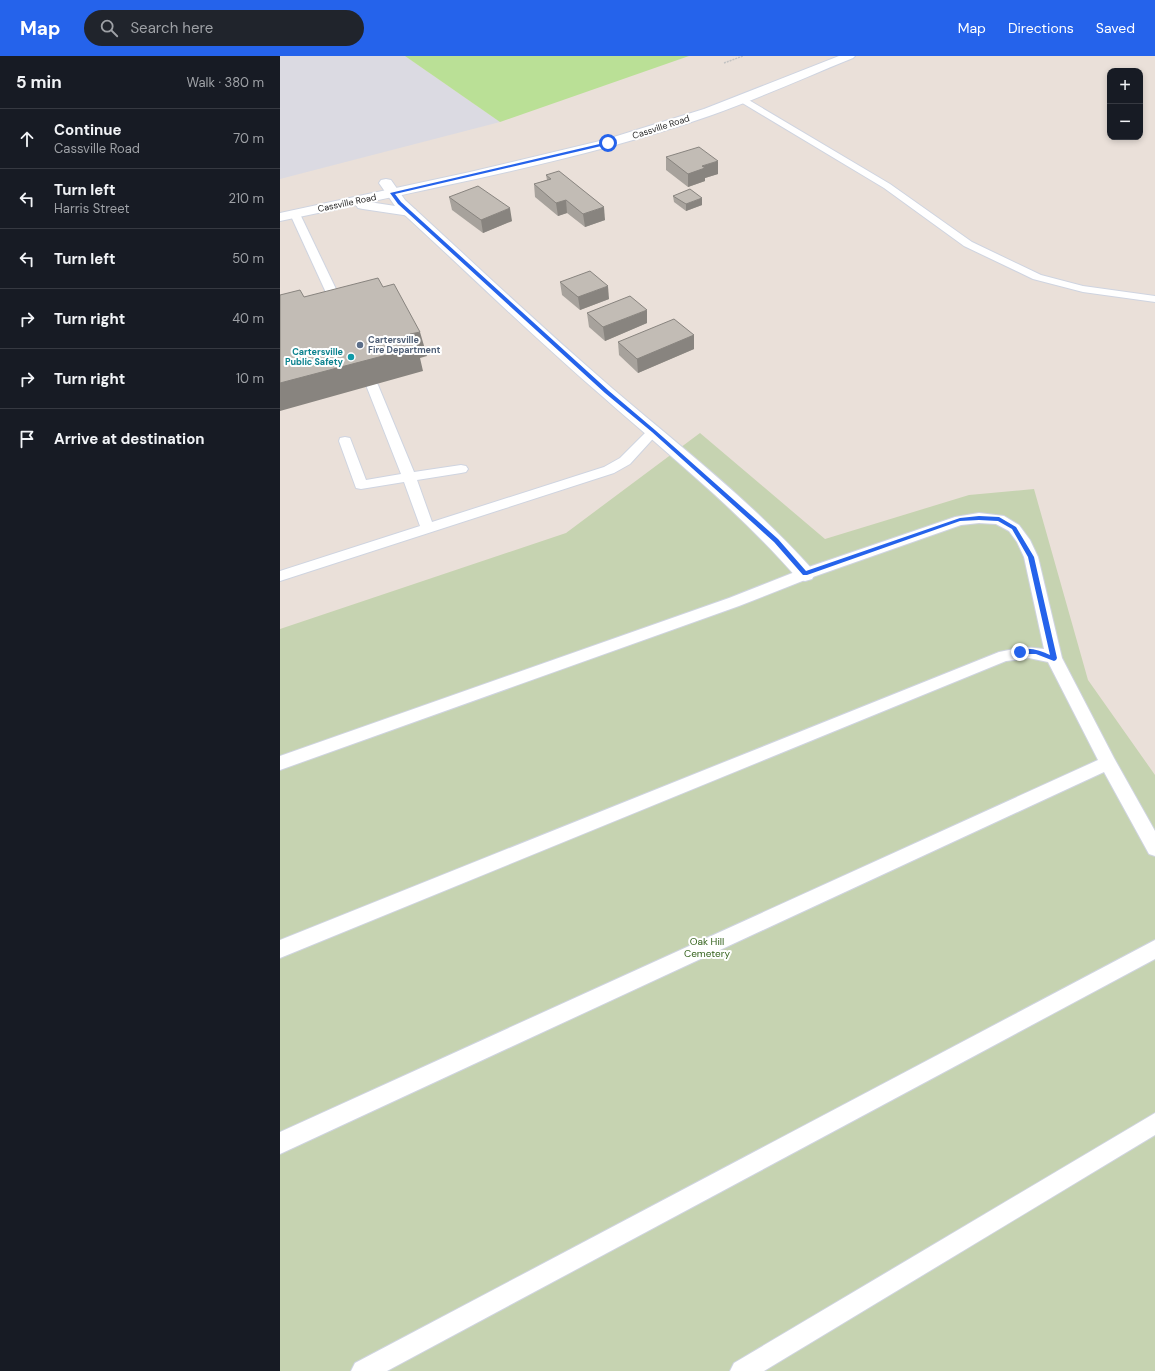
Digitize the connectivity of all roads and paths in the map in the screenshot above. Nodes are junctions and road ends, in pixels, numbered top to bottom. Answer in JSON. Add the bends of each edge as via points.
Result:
{"nodes":[{"id":1,"x":743,"y":56,"type":"edge"},
{"id":2,"x":820,"y":56,"type":"edge"},
{"id":3,"x":849,"y":56,"type":"edge"},
{"id":4,"x":724,"y":63,"type":"dead end"},
{"id":5,"x":742,"y":99,"type":"junction"},
{"id":6,"x":389,"y":188,"type":"junction"},
{"id":7,"x":342,"y":204,"type":"junction"},
{"id":8,"x":280,"y":207,"type":"edge"},
{"id":9,"x":410,"y":212,"type":"junction"},
{"id":10,"x":295,"y":214,"type":"junction"},
{"id":11,"x":280,"y":217,"type":"edge"},
{"id":12,"x":1155,"y":299,"type":"edge"},
{"id":13,"x":342,"y":314,"type":"edge"},
{"id":14,"x":372,"y":385,"type":"edge"},
{"id":15,"x":654,"y":431,"type":"junction"},
{"id":16,"x":345,"y":441,"type":"dead end"},
{"id":17,"x":461,"y":469,"type":"dead end"},
{"id":18,"x":409,"y":477,"type":"junction"},
{"id":19,"x":428,"y":529,"type":"junction"},
{"id":20,"x":805,"y":574,"type":"junction"},
{"id":21,"x":280,"y":576,"type":"edge"},
{"id":22,"x":1054,"y":658,"type":"junction"},
{"id":23,"x":280,"y":763,"type":"edge"},
{"id":24,"x":1108,"y":763,"type":"junction"},
{"id":25,"x":1155,"y":848,"type":"edge"},
{"id":26,"x":280,"y":949,"type":"edge"},
{"id":27,"x":1155,"y":949,"type":"edge"},
{"id":28,"x":1155,"y":1123,"type":"edge"},
{"id":29,"x":280,"y":1143,"type":"edge"},
{"id":30,"x":364,"y":1371,"type":"edge"},
{"id":31,"x":742,"y":1371,"type":"edge"}],
"edges":[{"from":1,"to":4,"type":"path"},
{"from":2,"to":6,"type":"main road","name":"Cassville Road","via":[[721,96],[619,129]]},
{"from":3,"to":5,"type":"main road","name":"Cassville Road"},
{"from":5,"to":6,"type":"main road","name":"Cassville Road","via":[[608,143]]},
{"from":5,"to":12,"type":"lane","via":[[887,186],[968,244],[1037,277],[1083,289]]},
{"from":6,"to":7,"type":"main road","name":"Cassville Road"},
{"from":6,"to":8,"type":"main road","name":"Cassville Road"},
{"from":6,"to":9,"type":"main road"},
{"from":7,"to":9,"type":"main road"},
{"from":7,"to":10,"type":"main road","name":"Cassville Road"},
{"from":9,"to":15,"type":"main road","via":[[607,392]]},
{"from":10,"to":11,"type":"main road","name":"Cassville Road"},
{"from":10,"to":13,"type":"lane"},
{"from":14,"to":18,"type":"lane"},
{"from":15,"to":19,"type":"lane","via":[[625,461],[608,470]]},
{"from":15,"to":20,"type":"main road","via":[[776,541]]},
{"from":16,"to":18,"type":"lane","via":[[362,485]]},
{"from":17,"to":18,"type":"lane"},
{"from":18,"to":19,"type":"lane"},
{"from":19,"to":21,"type":"lane"},
{"from":20,"to":22,"type":"lane","via":[[960,520],[999,519],[1014,528],[1031,557]]},
{"from":20,"to":23,"type":"lane","via":[[734,602]]},
{"from":22,"to":24,"type":"lane"},
{"from":22,"to":26,"type":"lane","via":[[1036,652],[1004,656],[707,774]]},
{"from":24,"to":25,"type":"lane"},
{"from":24,"to":29,"type":"lane"},
{"from":27,"to":30,"type":"lane"},
{"from":28,"to":31,"type":"lane"}]}
